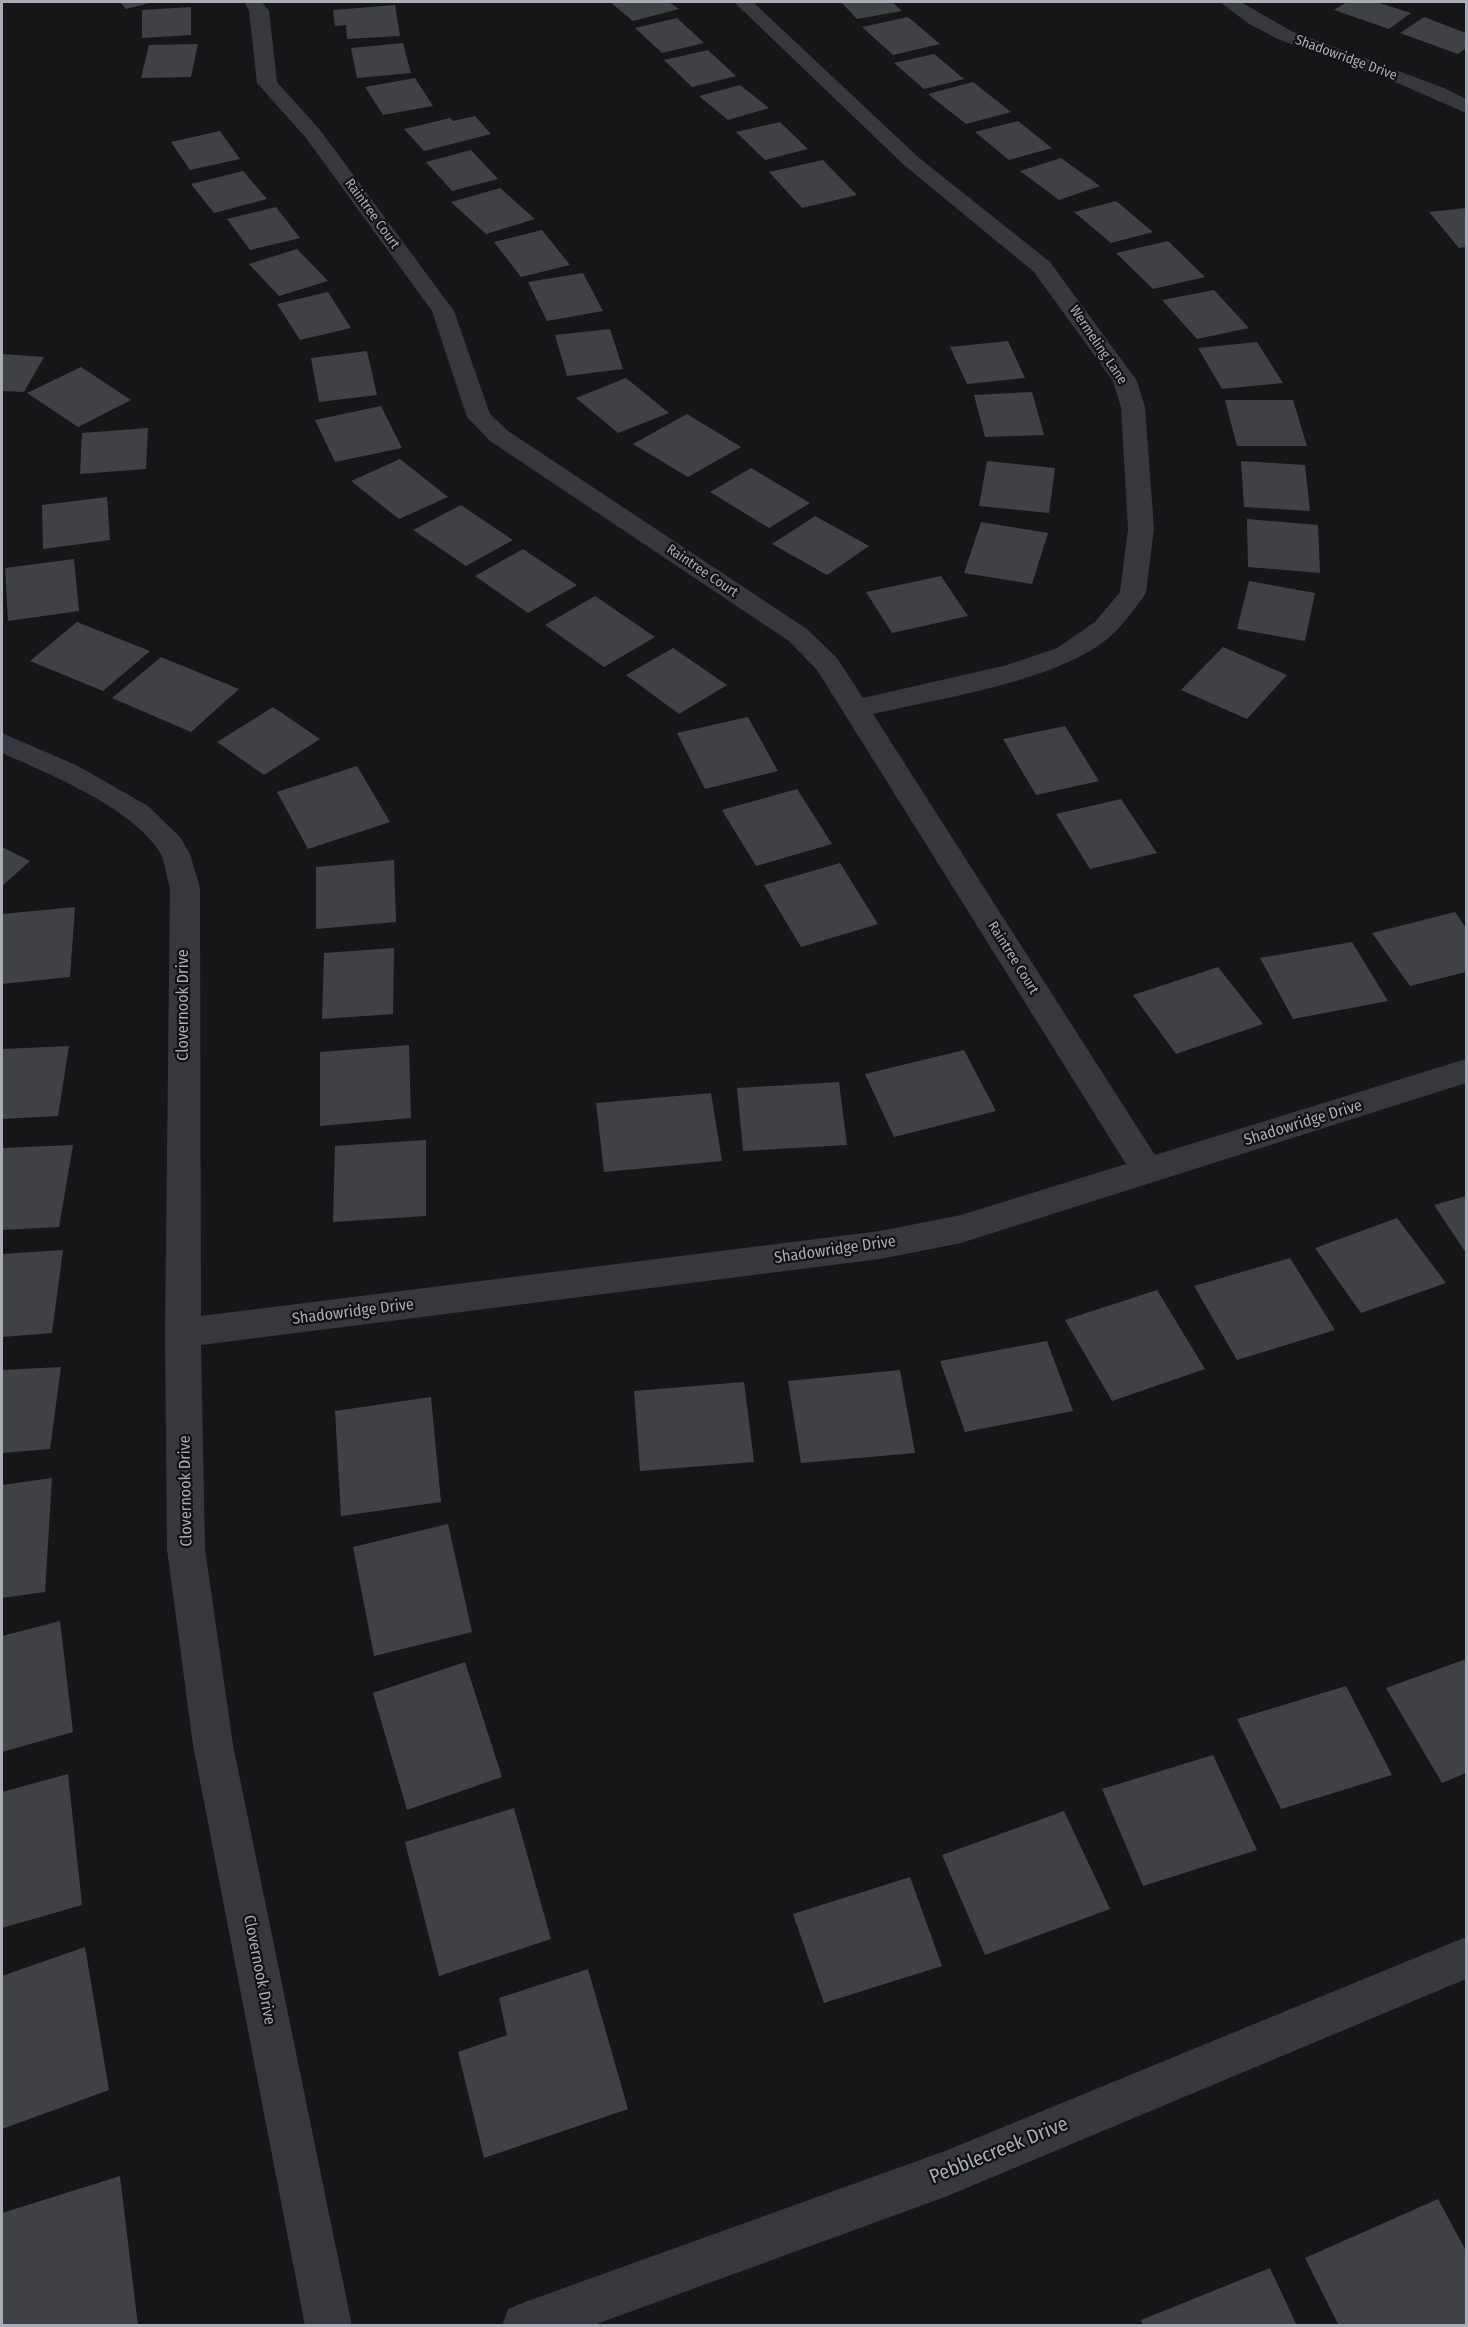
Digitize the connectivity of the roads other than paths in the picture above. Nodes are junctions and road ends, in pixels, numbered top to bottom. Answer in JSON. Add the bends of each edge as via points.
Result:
{"nodes":[{"id":1,"x":253,"y":2,"type":"edge"},
{"id":2,"x":743,"y":2,"type":"edge"},
{"id":3,"x":1229,"y":2,"type":"edge"},
{"id":4,"x":1467,"y":107,"type":"edge"},
{"id":5,"x":856,"y":709,"type":"junction"},
{"id":6,"x":2,"y":742,"type":"edge"},
{"id":7,"x":1467,"y":1071,"type":"edge"},
{"id":8,"x":1148,"y":1172,"type":"junction"},
{"id":9,"x":183,"y":1333,"type":"junction"},
{"id":10,"x":1467,"y":1958,"type":"edge"},
{"id":11,"x":329,"y":2325,"type":"edge"},
{"id":12,"x":525,"y":2325,"type":"edge"}],
"edges":[{"from":1,"to":5,"type":"street","name":"Raintree Court","via":[[258,11],[267,82],[313,134],[443,311],[479,417],[499,436],[798,635],[827,664]]},
{"from":2,"to":5,"type":"street","name":"Wermeling Lane","via":[[911,161],[1042,267],[1125,381],[1133,408],[1141,529],[1133,593],[1104,628],[1066,654],[1012,672]]},
{"from":3,"to":4,"type":"street","name":"Shadowridge Drive","via":[[1260,24],[1292,39],[1415,83]]},
{"from":5,"to":8,"type":"street","name":"Raintree Court"},
{"from":6,"to":9,"type":"street","name":"Clovernook Drive","via":[[82,779],[154,824],[171,846],[185,888]]},
{"from":7,"to":8,"type":"street","name":"Shadowridge Drive"},
{"from":8,"to":9,"type":"street","name":"Shadowridge Drive","via":[[961,1229],[880,1245]]},
{"from":9,"to":11,"type":"street","name":"Clovernook Drive","via":[[186,1549],[213,1745]]},
{"from":10,"to":12,"type":"street","name":"Pebblecreek Drive","via":[[945,2174]]}]}
